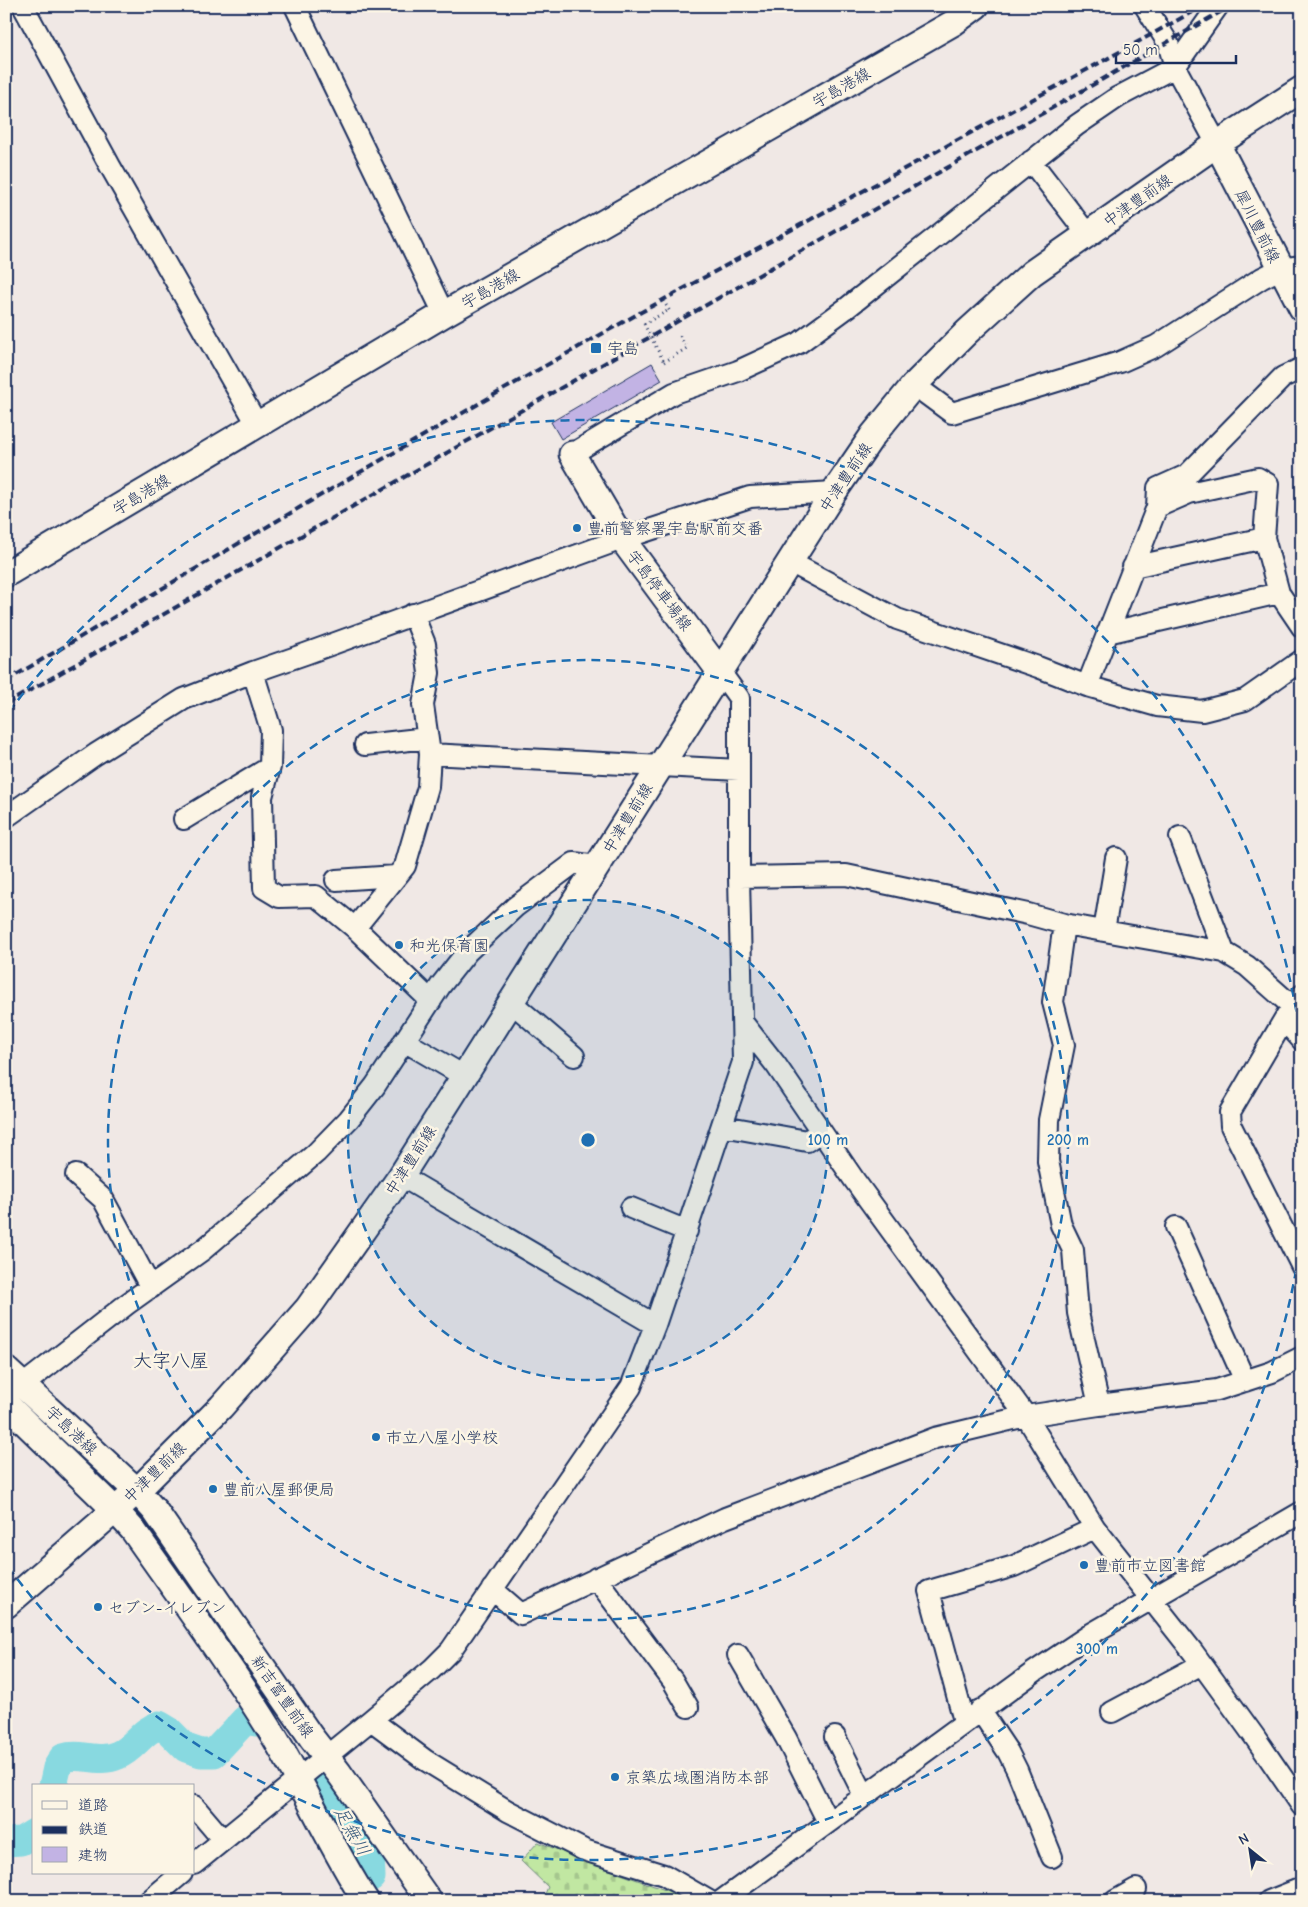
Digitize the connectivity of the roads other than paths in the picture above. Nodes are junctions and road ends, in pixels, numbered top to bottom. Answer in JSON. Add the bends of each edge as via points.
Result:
{"nodes":[{"id":1,"x":23,"y":6,"type":"edge"},
{"id":2,"x":295,"y":6,"type":"edge"},
{"id":3,"x":976,"y":6,"type":"edge"},
{"id":4,"x":1145,"y":6,"type":"edge"},
{"id":5,"x":1218,"y":6,"type":"edge"},
{"id":6,"x":1175,"y":67,"type":"junction"},
{"id":7,"x":1302,"y":89,"type":"edge"},
{"id":8,"x":1216,"y":144,"type":"junction"},
{"id":9,"x":1031,"y":161,"type":"junction"},
{"id":10,"x":1088,"y":235,"type":"junction"},
{"id":11,"x":1291,"y":268,"type":"edge"},
{"id":12,"x":1302,"y":308,"type":"edge"},
{"id":13,"x":444,"y":314,"type":"junction"},
{"id":14,"x":1302,"y":368,"type":"edge"},
{"id":15,"x":914,"y":385,"type":"junction"},
{"id":16,"x":258,"y":426,"type":"junction"},
{"id":17,"x":572,"y":454,"type":"joint"},
{"id":18,"x":834,"y":492,"type":"junction"},
{"id":19,"x":1156,"y":507,"type":"junction"},
{"id":20,"x":1264,"y":538,"type":"junction"},
{"id":21,"x":622,"y":539,"type":"junction"},
{"id":22,"x":790,"y":562,"type":"junction"},
{"id":23,"x":1133,"y":567,"type":"junction"},
{"id":24,"x":6,"y":574,"type":"edge"},
{"id":25,"x":1279,"y":593,"type":"junction"},
{"id":26,"x":413,"y":614,"type":"junction"},
{"id":27,"x":1302,"y":627,"type":"edge"},
{"id":28,"x":1107,"y":633,"type":"junction"},
{"id":29,"x":1302,"y":660,"type":"edge"},
{"id":30,"x":253,"y":672,"type":"junction"},
{"id":31,"x":721,"y":673,"type":"junction"},
{"id":32,"x":1086,"y":686,"type":"junction"},
{"id":33,"x":365,"y":745,"type":"dead end"},
{"id":34,"x":428,"y":746,"type":"junction"},
{"id":35,"x":270,"y":766,"type":"junction"},
{"id":36,"x":659,"y":766,"type":"junction"},
{"id":37,"x":739,"y":770,"type":"junction"},
{"id":38,"x":6,"y":817,"type":"edge"},
{"id":39,"x":184,"y":820,"type":"dead end"},
{"id":40,"x":1180,"y":837,"type":"dead end"},
{"id":41,"x":1116,"y":858,"type":"dead end"},
{"id":42,"x":597,"y":866,"type":"junction"},
{"id":43,"x":396,"y":876,"type":"junction"},
{"id":44,"x":739,"y":876,"type":"junction"},
{"id":45,"x":336,"y":880,"type":"dead end"},
{"id":46,"x":1064,"y":924,"type":"junction"},
{"id":47,"x":355,"y":928,"type":"junction"},
{"id":48,"x":1104,"y":931,"type":"junction"},
{"id":49,"x":1224,"y":952,"type":"junction"},
{"id":50,"x":431,"y":1001,"type":"junction"},
{"id":51,"x":511,"y":1002,"type":"junction"},
{"id":52,"x":1293,"y":1007,"type":"edge"},
{"id":53,"x":743,"y":1023,"type":"junction"},
{"id":54,"x":1302,"y":1040,"type":"edge"},
{"id":55,"x":404,"y":1041,"type":"junction"},
{"id":56,"x":574,"y":1056,"type":"dead end"},
{"id":57,"x":464,"y":1076,"type":"junction"},
{"id":58,"x":723,"y":1126,"type":"junction"},
{"id":59,"x":821,"y":1132,"type":"junction"},
{"id":60,"x":76,"y":1176,"type":"dead end"},
{"id":61,"x":401,"y":1176,"type":"junction"},
{"id":62,"x":631,"y":1208,"type":"dead end"},
{"id":63,"x":1176,"y":1227,"type":"dead end"},
{"id":64,"x":687,"y":1231,"type":"junction"},
{"id":65,"x":1295,"y":1239,"type":"edge"},
{"id":66,"x":1302,"y":1267,"type":"edge"},
{"id":67,"x":151,"y":1288,"type":"junction"},
{"id":68,"x":655,"y":1325,"type":"junction"},
{"id":69,"x":1302,"y":1357,"type":"edge"},
{"id":70,"x":1245,"y":1381,"type":"junction"},
{"id":71,"x":12,"y":1382,"type":"edge"},
{"id":72,"x":6,"y":1404,"type":"edge"},
{"id":73,"x":1099,"y":1405,"type":"junction"},
{"id":74,"x":1026,"y":1416,"type":"junction"},
{"id":75,"x":137,"y":1491,"type":"junction"},
{"id":76,"x":115,"y":1510,"type":"junction"},
{"id":77,"x":1302,"y":1512,"type":"edge"},
{"id":78,"x":1095,"y":1528,"type":"junction"},
{"id":79,"x":596,"y":1578,"type":"junction"},
{"id":80,"x":492,"y":1589,"type":"junction"},
{"id":81,"x":1151,"y":1598,"type":"junction"},
{"id":82,"x":6,"y":1605,"type":"edge"},
{"id":83,"x":738,"y":1655,"type":"dead end"},
{"id":84,"x":1202,"y":1664,"type":"junction"},
{"id":85,"x":688,"y":1707,"type":"dead end"},
{"id":86,"x":1112,"y":1712,"type":"dead end"},
{"id":87,"x":972,"y":1716,"type":"junction"},
{"id":88,"x":371,"y":1720,"type":"junction"},
{"id":89,"x":835,"y":1737,"type":"dead end"},
{"id":90,"x":326,"y":1756,"type":"junction"},
{"id":91,"x":298,"y":1778,"type":"junction"},
{"id":92,"x":864,"y":1795,"type":"junction"},
{"id":93,"x":1302,"y":1806,"type":"edge"},
{"id":94,"x":195,"y":1807,"type":"edge"},
{"id":95,"x":828,"y":1822,"type":"junction"},
{"id":96,"x":223,"y":1840,"type":"junction"},
{"id":97,"x":1052,"y":1857,"type":"dead end"},
{"id":98,"x":195,"y":1863,"type":"edge"},
{"id":99,"x":181,"y":1874,"type":"edge"},
{"id":100,"x":1302,"y":1888,"type":"edge"},
{"id":101,"x":1136,"y":1889,"type":"dead end"},
{"id":102,"x":170,"y":1894,"type":"edge"},
{"id":103,"x":1272,"y":1900,"type":"edge"},
{"id":104,"x":149,"y":1901,"type":"edge"},
{"id":105,"x":366,"y":1901,"type":"edge"},
{"id":106,"x":429,"y":1901,"type":"edge"},
{"id":107,"x":709,"y":1901,"type":"edge"},
{"id":108,"x":721,"y":1901,"type":"edge"},
{"id":109,"x":1116,"y":1901,"type":"edge"}],
"edges":[{"from":1,"to":16,"type":"street"},
{"from":2,"to":13,"type":"street"},
{"from":3,"to":13,"type":"main road","name":"宇島港線","via":[[944,28]]},
{"from":4,"to":6,"type":"street","via":[[1168,43]]},
{"from":5,"to":6,"type":"street"},
{"from":6,"to":8,"type":"street"},
{"from":6,"to":9,"type":"street","via":[[1118,96]]},
{"from":7,"to":8,"type":"main road","name":"中津豊前線"},
{"from":8,"to":10,"type":"main road","name":"中津豊前線"},
{"from":8,"to":11,"type":"main road","name":"犀川豊前線"},
{"from":9,"to":10,"type":"street"},
{"from":9,"to":17,"type":"street","via":[[799,344],[738,371],[674,393]]},
{"from":10,"to":15,"type":"main road","name":"中津豊前線","via":[[1032,273]]},
{"from":11,"to":12,"type":"main road","name":"犀川豊前線"},
{"from":11,"to":15,"type":"street","via":[[1262,278],[1156,346],[1120,362],[952,414]]},
{"from":13,"to":16,"type":"main road","name":"宇島港線"},
{"from":14,"to":19,"type":"street","via":[[1283,377],[1187,475],[1158,488]]},
{"from":15,"to":18,"type":"main road","name":"中津豊前線","via":[[873,435]]},
{"from":16,"to":24,"type":"main road","name":"宇島港線"},
{"from":17,"to":21,"type":"main road","name":"宇島停車場線"},
{"from":18,"to":21,"type":"street","via":[[750,497]]},
{"from":18,"to":22,"type":"main road","name":"中津豊前線"},
{"from":19,"to":20,"type":"street","via":[[1189,493],[1258,478],[1268,484]]},
{"from":19,"to":23,"type":"street"},
{"from":20,"to":23,"type":"street"},
{"from":20,"to":25,"type":"street"},
{"from":21,"to":26,"type":"street"},
{"from":21,"to":31,"type":"main road","name":"宇島停車場線"},
{"from":22,"to":31,"type":"main road","name":"中津豊前線"},
{"from":22,"to":32,"type":"street","via":[[897,619]]},
{"from":23,"to":28,"type":"street"},
{"from":25,"to":27,"type":"street"},
{"from":25,"to":28,"type":"street"},
{"from":26,"to":30,"type":"street"},
{"from":26,"to":34,"type":"street","via":[[424,644],[429,673],[423,705]]},
{"from":28,"to":32,"type":"street"},
{"from":29,"to":32,"type":"street","via":[[1245,700],[1202,711],[1157,706]]},
{"from":30,"to":35,"type":"street","via":[[271,730]]},
{"from":30,"to":38,"type":"street","via":[[184,699],[96,754]]},
{"from":31,"to":36,"type":"main road","name":"中津豊前線"},
{"from":31,"to":37,"type":"street","via":[[739,698]]},
{"from":33,"to":34,"type":"street"},
{"from":34,"to":36,"type":"street"},
{"from":34,"to":43,"type":"street","via":[[428,787],[405,866]]},
{"from":35,"to":39,"type":"street"},
{"from":35,"to":47,"type":"street","via":[[262,797],[264,888],[279,897],[316,896]]},
{"from":36,"to":37,"type":"street"},
{"from":36,"to":42,"type":"main road","name":"中津豊前線"},
{"from":37,"to":44,"type":"street"},
{"from":40,"to":49,"type":"street"},
{"from":41,"to":48,"type":"street"},
{"from":42,"to":50,"type":"street","via":[[574,863],[514,908],[467,952]]},
{"from":42,"to":51,"type":"main road","name":"中津豊前線"},
{"from":43,"to":45,"type":"street"},
{"from":43,"to":47,"type":"street"},
{"from":44,"to":46,"type":"street","via":[[846,875]]},
{"from":44,"to":53,"type":"street"},
{"from":46,"to":48,"type":"street"},
{"from":46,"to":73,"type":"street","via":[[1053,1002],[1064,1045],[1049,1120],[1048,1161],[1061,1225],[1073,1250],[1078,1313]]},
{"from":47,"to":50,"type":"street"},
{"from":48,"to":49,"type":"street"},
{"from":49,"to":52,"type":"street","via":[[1247,966]]},
{"from":50,"to":55,"type":"street"},
{"from":51,"to":56,"type":"street"},
{"from":51,"to":57,"type":"main road","name":"中津豊前線"},
{"from":52,"to":54,"type":"street"},
{"from":52,"to":65,"type":"street","via":[[1230,1112],[1231,1126]]},
{"from":53,"to":58,"type":"street","via":[[743,1062]]},
{"from":53,"to":59,"type":"street"},
{"from":55,"to":57,"type":"street"},
{"from":55,"to":67,"type":"street","via":[[349,1119],[316,1153],[204,1249]]},
{"from":57,"to":61,"type":"main road","name":"中津豊前線"},
{"from":58,"to":59,"type":"street","via":[[806,1141]]},
{"from":58,"to":64,"type":"street"},
{"from":59,"to":74,"type":"street"},
{"from":60,"to":67,"type":"street","via":[[103,1199]]},
{"from":61,"to":68,"type":"street"},
{"from":61,"to":75,"type":"main road","name":"中津豊前線","via":[[308,1308],[221,1407]]},
{"from":62,"to":64,"type":"street"},
{"from":63,"to":70,"type":"street"},
{"from":64,"to":68,"type":"street"},
{"from":65,"to":66,"type":"street"},
{"from":67,"to":71,"type":"street"},
{"from":68,"to":80,"type":"street","via":[[631,1387]]},
{"from":69,"to":70,"type":"street"},
{"from":70,"to":73,"type":"street","via":[[1217,1390]]},
{"from":71,"to":75,"type":"main road","name":"宇島港線"},
{"from":72,"to":76,"type":"main road","name":"宇島港線"},
{"from":73,"to":74,"type":"street"},
{"from":74,"to":78,"type":"street"},
{"from":74,"to":79,"type":"street","via":[[935,1438],[725,1518]]},
{"from":75,"to":76,"type":"main road","name":"中津豊前線"},
{"from":75,"to":90,"type":"main road","name":"新吉富豊前線"},
{"from":76,"to":82,"type":"main road","name":"中津豊前線"},
{"from":76,"to":91,"type":"main road","name":"新吉富豊前線","via":[[134,1530],[234,1675]]},
{"from":77,"to":81,"type":"street"},
{"from":78,"to":81,"type":"street"},
{"from":78,"to":87,"type":"street","via":[[1014,1566],[929,1591]]},
{"from":79,"to":80,"type":"street","via":[[521,1614]]},
{"from":79,"to":85,"type":"street"},
{"from":80,"to":88,"type":"street","via":[[451,1650]]},
{"from":81,"to":84,"type":"street"},
{"from":81,"to":87,"type":"street","via":[[1091,1634]]},
{"from":83,"to":95,"type":"street","via":[[786,1738]]},
{"from":84,"to":86,"type":"street"},
{"from":84,"to":93,"type":"street"},
{"from":87,"to":92,"type":"street"},
{"from":87,"to":97,"type":"street","via":[[1008,1752]]},
{"from":88,"to":90,"type":"street"},
{"from":88,"to":107,"type":"street","via":[[425,1760],[508,1811],[584,1850],[664,1875]]},
{"from":89,"to":92,"type":"street"},
{"from":90,"to":91,"type":"street"},
{"from":90,"to":106,"type":"main road","name":"新吉富豊前線"},
{"from":91,"to":96,"type":"street"},
{"from":91,"to":105,"type":"main road","name":"新吉富豊前線"},
{"from":92,"to":95,"type":"street"},
{"from":94,"to":96,"type":"street"},
{"from":95,"to":108,"type":"street"},
{"from":96,"to":98,"type":"street"},
{"from":99,"to":102,"type":"street"},
{"from":100,"to":103,"type":"street"},
{"from":101,"to":109,"type":"street"},
{"from":102,"to":104,"type":"street"}]}
